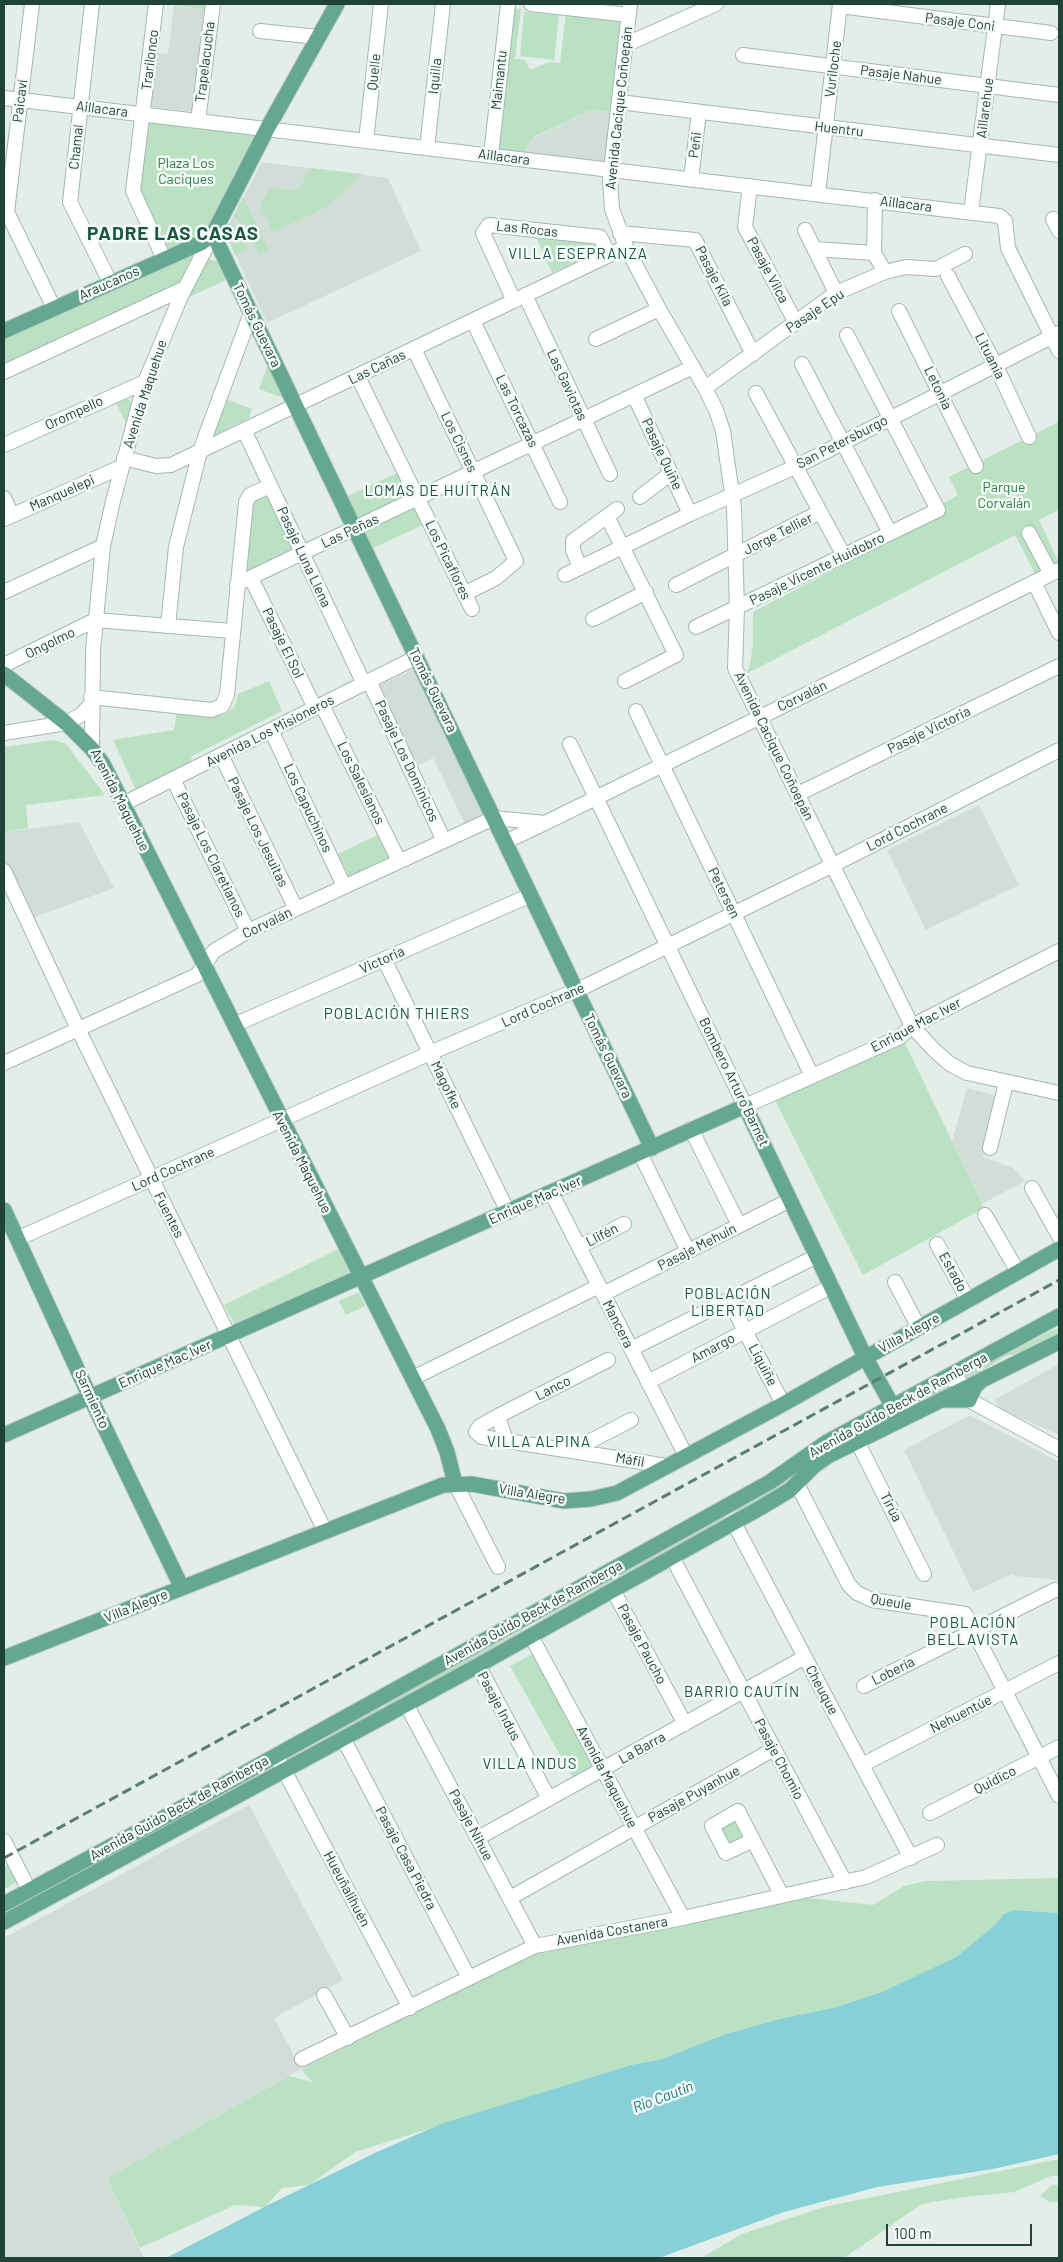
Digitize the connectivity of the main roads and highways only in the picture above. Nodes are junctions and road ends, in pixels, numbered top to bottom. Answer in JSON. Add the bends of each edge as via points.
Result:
{"nodes":[{"id":1,"x":337,"y":4,"type":"edge"},
{"id":2,"x":213,"y":234,"type":"junction"},
{"id":3,"x":4,"y":331,"type":"edge"},
{"id":4,"x":4,"y":674,"type":"edge"},
{"id":5,"x":745,"y":1106,"type":"joint"},
{"id":6,"x":646,"y":1150,"type":"junction"},
{"id":7,"x":4,"y":1210,"type":"edge"},
{"id":8,"x":1059,"y":1249,"type":"edge"},
{"id":9,"x":361,"y":1277,"type":"junction"},
{"id":10,"x":1059,"y":1316,"type":"edge"},
{"id":11,"x":1059,"y":1342,"type":"edge"},
{"id":12,"x":865,"y":1357,"type":"junction"},
{"id":13,"x":90,"y":1397,"type":"junction"},
{"id":14,"x":897,"y":1413,"type":"junction"},
{"id":15,"x":4,"y":1436,"type":"edge"},
{"id":16,"x":455,"y":1483,"type":"junction"},
{"id":17,"x":725,"y":1507,"type":"junction"},
{"id":18,"x":734,"y":1523,"type":"junction"},
{"id":19,"x":182,"y":1588,"type":"junction"},
{"id":20,"x":522,"y":1619,"type":"junction"},
{"id":21,"x":531,"y":1636,"type":"junction"},
{"id":22,"x":4,"y":1658,"type":"edge"},
{"id":23,"x":29,"y":1890,"type":"junction"},
{"id":24,"x":51,"y":1896,"type":"junction"},
{"id":25,"x":4,"y":1904,"type":"edge"},
{"id":26,"x":23,"y":1912,"type":"junction"},
{"id":27,"x":4,"y":1922,"type":"edge"}],
"edges":[{"from":1,"to":2,"type":"main road","name":"Avenida Maquehue"},
{"from":2,"to":3,"type":"main road","name":"Araucanos","via":[[201,243]]},
{"from":2,"to":6,"type":"main road","name":"Tomás Guevara","via":[[577,990]]},
{"from":4,"to":9,"type":"main road","name":"Avenida Maquehue","via":[[66,723],[103,764]]},
{"from":5,"to":6,"type":"main road","name":"Enrique Mac Iver"},
{"from":5,"to":12,"type":"main road","name":"Bombero Arturo Barnet"},
{"from":6,"to":9,"type":"main road","name":"Enrique Mac Iver"},
{"from":7,"to":13,"type":"main road","name":"Sarmiento"},
{"from":8,"to":12,"type":"main road","name":"Villa Alegre"},
{"from":9,"to":13,"type":"main road","name":"Enrique Mac Iver"},
{"from":9,"to":16,"type":"main road","name":"Avenida Maquehue","via":[[443,1441]]},
{"from":10,"to":14,"type":"main road","name":"Avenida Guido Beck de Ramberga","via":[[945,1378]]},
{"from":11,"to":14,"type":"main road","name":"Avenida Guido Beck de Ramberga","via":[[986,1377],[967,1393]]},
{"from":12,"to":14,"type":"main road","name":"Bombero Arturo Barnet"},
{"from":12,"to":16,"type":"main road","name":"Villa Alegre","via":[[617,1493],[577,1501],[550,1500]]},
{"from":13,"to":15,"type":"main road","name":"Enrique Mac Iver"},
{"from":13,"to":19,"type":"main road","name":"Sarmiento"},
{"from":14,"to":17,"type":"main road","name":"Avenida Guido Beck de Ramberga","via":[[826,1442],[770,1482]]},
{"from":14,"to":18,"type":"main road","name":"Avenida Guido Beck de Ramberga","via":[[822,1460],[782,1496]]},
{"from":16,"to":19,"type":"main road","name":"Villa Alegre","via":[[436,1487]]},
{"from":17,"to":18,"type":"main road"},
{"from":17,"to":20,"type":"main road","name":"Avenida Guido Beck de Ramberga"},
{"from":18,"to":21,"type":"main road","name":"Avenida Guido Beck de Ramberga"},
{"from":19,"to":22,"type":"main road","name":"Villa Alegre"},
{"from":20,"to":21,"type":"main road"},
{"from":20,"to":23,"type":"main road","name":"Avenida Guido Beck de Ramberga"},
{"from":21,"to":24,"type":"main road","name":"Avenida Guido Beck de Ramberga"},
{"from":23,"to":24,"type":"main road","via":[[39,1896]]},
{"from":23,"to":25,"type":"main road","name":"Avenida Guido Beck de Ramberga"},
{"from":23,"to":26,"type":"main road","via":[[29,1900]]},
{"from":24,"to":26,"type":"main road","name":"Avenida Guido Beck de Ramberga"},
{"from":26,"to":27,"type":"main road","name":"Avenida Guido Beck de Ramberga"}]}
